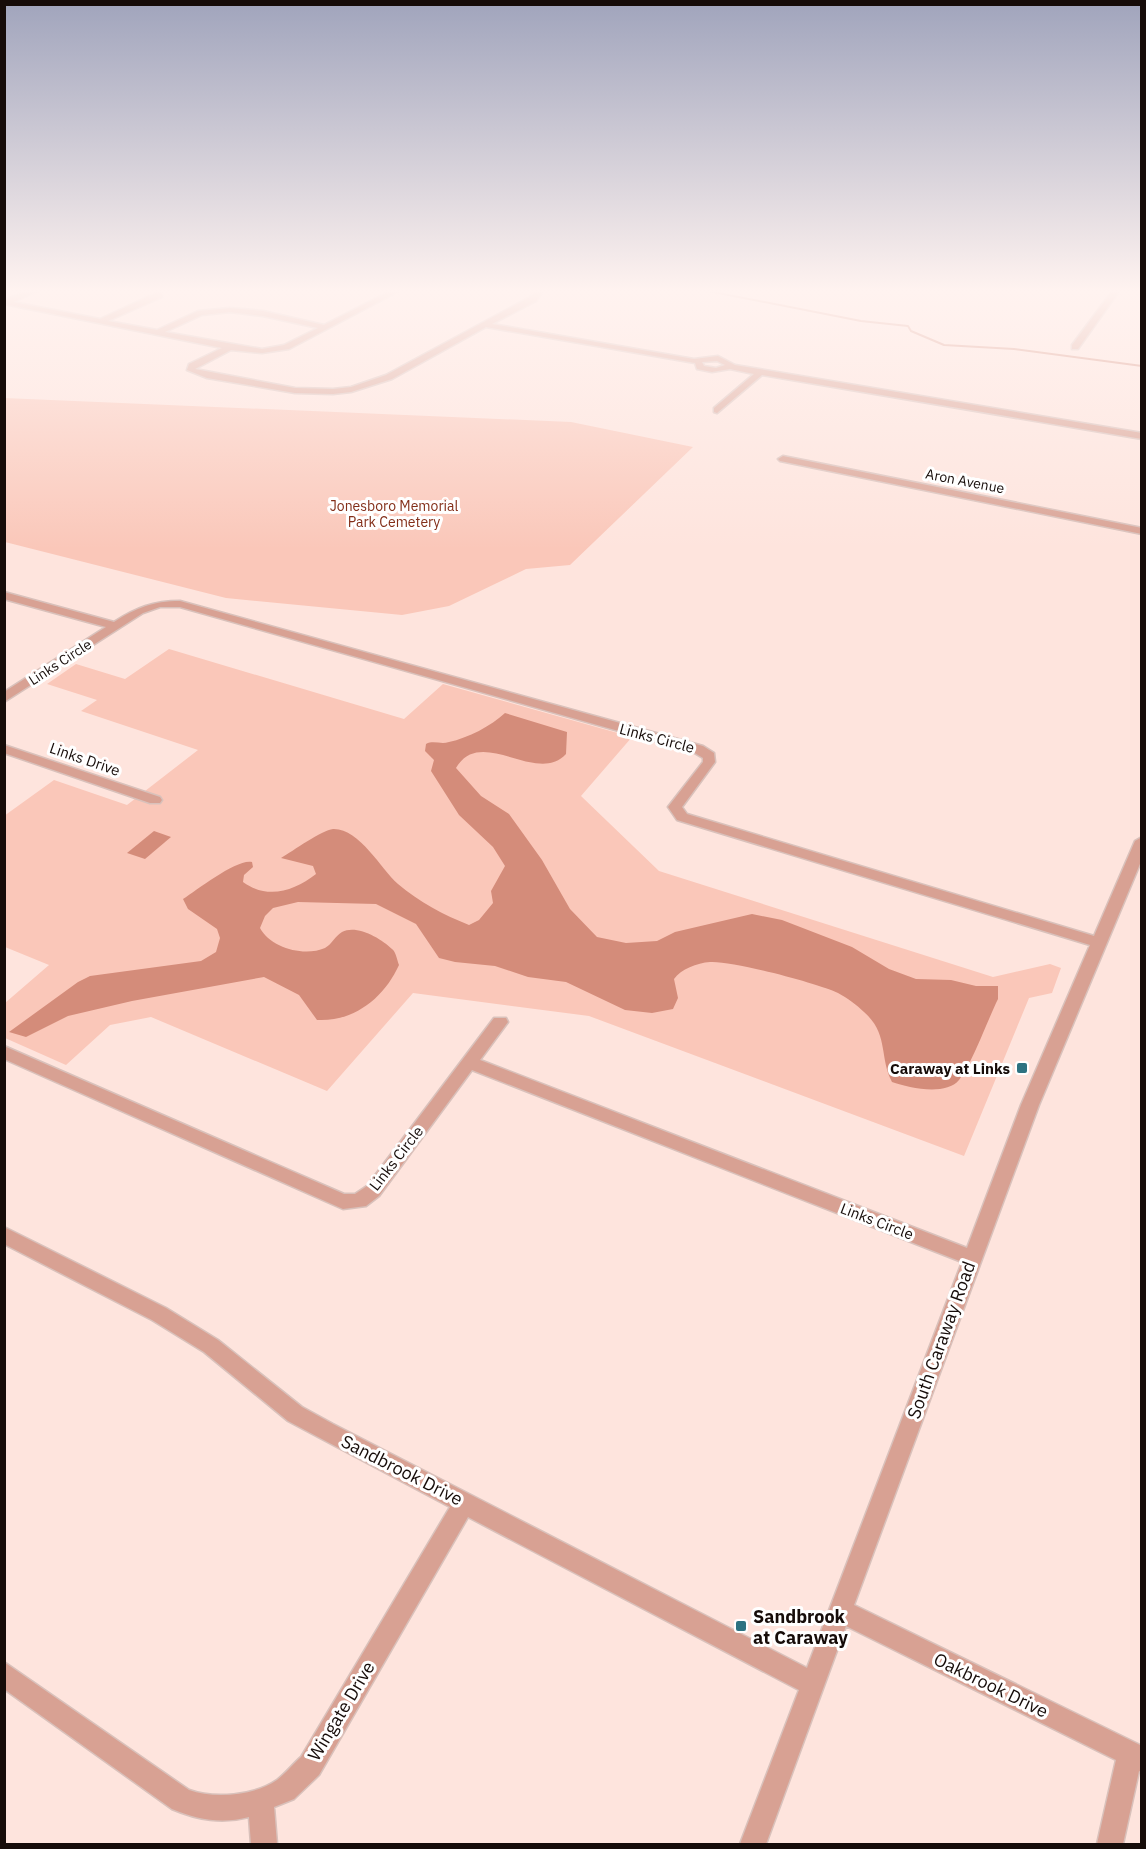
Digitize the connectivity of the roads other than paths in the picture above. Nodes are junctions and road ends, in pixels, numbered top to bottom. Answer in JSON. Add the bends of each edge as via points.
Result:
{"nodes":[{"id":1,"x":222,"y":376,"type":"edge"},
{"id":2,"x":389,"y":376,"type":"edge"},
{"id":3,"x":756,"y":376,"type":"edge"},
{"id":4,"x":793,"y":376,"type":"edge"},
{"id":5,"x":717,"y":410,"type":"dead end"},
{"id":6,"x":1142,"y":436,"type":"edge"},
{"id":7,"x":783,"y":459,"type":"dead end"},
{"id":8,"x":1142,"y":531,"type":"edge"},
{"id":9,"x":4,"y":595,"type":"edge"},
{"id":10,"x":115,"y":626,"type":"junction"},
{"id":11,"x":4,"y":698,"type":"edge"},
{"id":12,"x":4,"y":749,"type":"edge"},
{"id":13,"x":155,"y":800,"type":"dead end"},
{"id":14,"x":1142,"y":841,"type":"edge"},
{"id":15,"x":1098,"y":942,"type":"junction"},
{"id":16,"x":500,"y":1022,"type":"dead end"},
{"id":17,"x":4,"y":1052,"type":"edge"},
{"id":18,"x":469,"y":1062,"type":"junction"},
{"id":19,"x":4,"y":1235,"type":"edge"},
{"id":20,"x":972,"y":1258,"type":"junction"},
{"id":21,"x":465,"y":1502,"type":"junction"},
{"id":22,"x":841,"y":1611,"type":"junction"},
{"id":23,"x":4,"y":1674,"type":"edge"},
{"id":24,"x":814,"y":1684,"type":"junction"},
{"id":25,"x":1136,"y":1757,"type":"edge"},
{"id":26,"x":261,"y":1798,"type":"junction"},
{"id":27,"x":264,"y":1845,"type":"edge"},
{"id":28,"x":753,"y":1845,"type":"edge"},
{"id":29,"x":1110,"y":1845,"type":"edge"}],
"edges":[{"from":1,"to":2,"type":"street","via":[[299,392],[340,392]]},
{"from":3,"to":5,"type":"street"},
{"from":4,"to":6,"type":"street"},
{"from":7,"to":8,"type":"street","name":"Aron Avenue"},
{"from":9,"to":10,"type":"street","name":"Links Circle"},
{"from":10,"to":11,"type":"street","name":"Links Circle"},
{"from":10,"to":15,"type":"street","name":"Links Circle","via":[[148,607],[180,604],[698,749],[709,756],[709,762],[675,807],[682,818]]},
{"from":12,"to":13,"type":"street","name":"Links Drive"},
{"from":14,"to":15,"type":"street","name":"South Caraway Road"},
{"from":15,"to":20,"type":"street","name":"South Caraway Road","via":[[1030,1104]]},
{"from":16,"to":18,"type":"street"},
{"from":17,"to":18,"type":"street","name":"Links Circle","via":[[343,1202],[359,1201],[373,1191]]},
{"from":18,"to":20,"type":"street","name":"Links Circle"},
{"from":19,"to":21,"type":"street","name":"Sandbrook Drive","via":[[159,1314],[211,1346],[296,1414]]},
{"from":20,"to":22,"type":"street","name":"South Caraway Road"},
{"from":21,"to":24,"type":"street","name":"Sandbrook Drive"},
{"from":21,"to":26,"type":"street","name":"Wingate Drive","via":[[310,1766],[285,1790]]},
{"from":22,"to":24,"type":"street","name":"South Caraway Road"},
{"from":22,"to":25,"type":"street","name":"Oakbrook Drive"},
{"from":23,"to":26,"type":"street","name":"Wingate Drive","via":[[181,1800],[200,1807],[234,1808]]},
{"from":24,"to":28,"type":"street","name":"South Caraway Road"},
{"from":25,"to":29,"type":"street"},
{"from":26,"to":27,"type":"street"}]}
